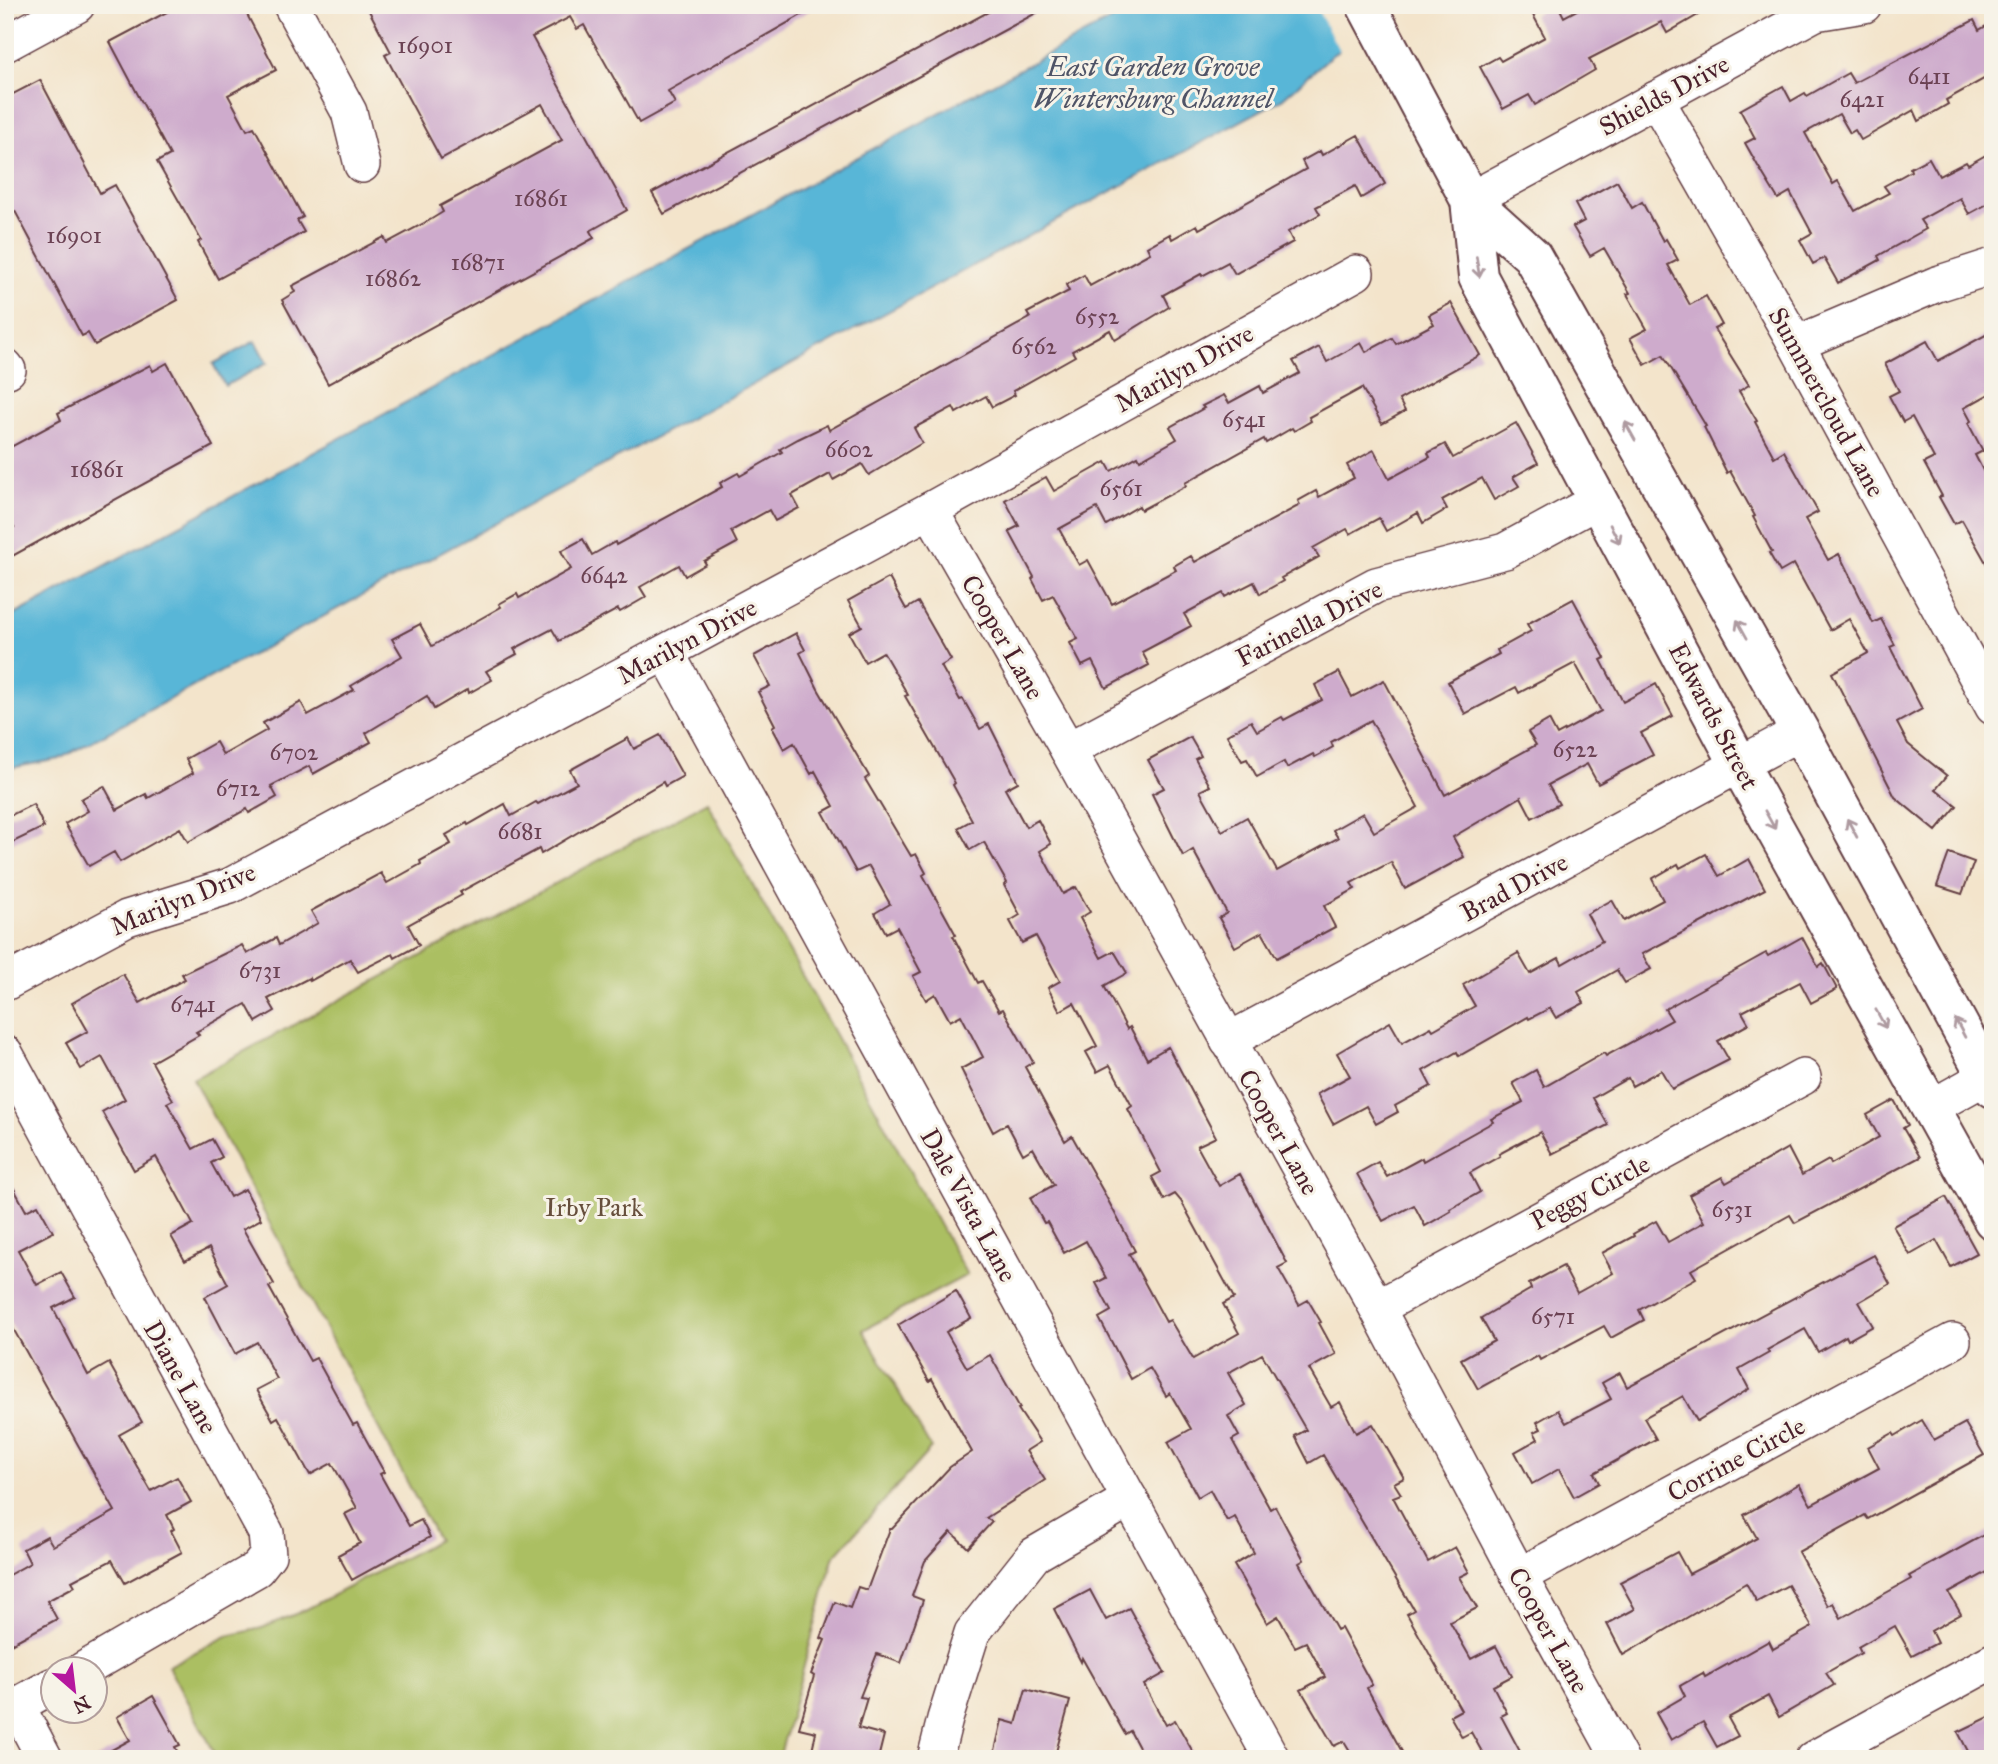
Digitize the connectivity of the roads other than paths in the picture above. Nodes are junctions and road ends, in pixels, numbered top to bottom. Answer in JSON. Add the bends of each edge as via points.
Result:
{"nodes":[{"id":1,"x":291,"y":5,"type":"edge"},
{"id":2,"x":1366,"y":5,"type":"edge"},
{"id":3,"x":1864,"y":5,"type":"edge"},
{"id":4,"x":72,"y":7,"type":"edge"},
{"id":5,"x":5,"y":44,"type":"edge"},
{"id":6,"x":1656,"y":99,"type":"junction"},
{"id":7,"x":362,"y":165,"type":"dead end"},
{"id":8,"x":1470,"y":200,"type":"junction"},
{"id":9,"x":1993,"y":266,"type":"edge"},
{"id":10,"x":1356,"y":273,"type":"dead end"},
{"id":11,"x":1796,"y":344,"type":"junction"},
{"id":12,"x":1597,"y":501,"type":"junction"},
{"id":13,"x":930,"y":510,"type":"junction"},
{"id":14,"x":666,"y":652,"type":"junction"},
{"id":15,"x":1993,"y":707,"type":"edge"},
{"id":16,"x":1800,"y":733,"type":"junction"},
{"id":17,"x":1068,"y":750,"type":"junction"},
{"id":18,"x":1740,"y":766,"type":"junction"},
{"id":19,"x":5,"y":983,"type":"edge"},
{"id":20,"x":1228,"y":1041,"type":"junction"},
{"id":21,"x":5,"y":1053,"type":"edge"},
{"id":22,"x":1803,"y":1077,"type":"dead end"},
{"id":23,"x":1991,"y":1079,"type":"edge"},
{"id":24,"x":1930,"y":1108,"type":"junction"},
{"id":25,"x":1993,"y":1220,"type":"edge"},
{"id":26,"x":1377,"y":1308,"type":"junction"},
{"id":27,"x":1952,"y":1341,"type":"dead end"},
{"id":28,"x":1130,"y":1499,"type":"junction"},
{"id":29,"x":1519,"y":1576,"type":"junction"},
{"id":30,"x":108,"y":1656,"type":"edge"},
{"id":31,"x":1993,"y":1661,"type":"edge"},
{"id":32,"x":38,"y":1694,"type":"edge"},
{"id":33,"x":11,"y":1709,"type":"edge"},
{"id":34,"x":45,"y":1759,"type":"edge"},
{"id":35,"x":935,"y":1759,"type":"edge"},
{"id":36,"x":1272,"y":1759,"type":"edge"},
{"id":37,"x":1620,"y":1759,"type":"edge"},
{"id":38,"x":1813,"y":1759,"type":"edge"}],
"edges":[{"from":1,"to":7,"type":"street","via":[[349,112]]},
{"from":2,"to":8,"type":"main road","name":"Edwards Street"},
{"from":3,"to":6,"type":"street","name":"Shields Drive","via":[[1815,13]]},
{"from":4,"to":5,"type":"street"},
{"from":6,"to":8,"type":"street","name":"Shields Drive"},
{"from":6,"to":11,"type":"street","name":"Summercloud Lane"},
{"from":8,"to":12,"type":"main road","name":"Edwards Street","one_way":true,"via":[[1478,277]]},
{"from":16,"to":8,"type":"main road","name":"Edwards Street","one_way":true,"via":[[1532,256]]},
{"from":9,"to":11,"type":"street","via":[[1937,284]]},
{"from":10,"to":13,"type":"street","name":"Marilyn Drive"},
{"from":11,"to":15,"type":"street","name":"Summercloud Lane"},
{"from":12,"to":17,"type":"street","name":"Farinella Drive","via":[[1505,551],[1376,585]]},
{"from":12,"to":18,"type":"main road","name":"Edwards Street","one_way":true},
{"from":13,"to":14,"type":"street","name":"Marilyn Drive"},
{"from":13,"to":17,"type":"street","name":"Cooper Lane"},
{"from":14,"to":19,"type":"street","name":"Marilyn Drive","via":[[230,886],[127,918]]},
{"from":14,"to":28,"type":"street","name":"Dale Vista Lane"},
{"from":16,"to":18,"type":"street","name":"Brad Drive"},
{"from":23,"to":16,"type":"main road","name":"Edwards Street","one_way":true},
{"from":17,"to":20,"type":"street","name":"Cooper Lane"},
{"from":18,"to":20,"type":"street","name":"Brad Drive"},
{"from":18,"to":24,"type":"main road","name":"Edwards Street","one_way":true},
{"from":20,"to":26,"type":"street","name":"Cooper Lane"},
{"from":21,"to":30,"type":"street","name":"Diane Lane","via":[[266,1533],[268,1555],[257,1569]]},
{"from":22,"to":26,"type":"street","name":"Peggy Circle"},
{"from":23,"to":24,"type":"street"},
{"from":24,"to":25,"type":"main road","name":"Edwards Street"},
{"from":26,"to":29,"type":"street","name":"Cooper Lane"},
{"from":27,"to":29,"type":"street","name":"Corrine Circle"},
{"from":28,"to":35,"type":"street","via":[[1034,1555],[972,1633]]},
{"from":28,"to":36,"type":"street","name":"Dale Vista Lane"},
{"from":29,"to":37,"type":"street","name":"Cooper Lane"},
{"from":31,"to":38,"type":"street"},
{"from":32,"to":33,"type":"street"},
{"from":33,"to":34,"type":"street"}]}
